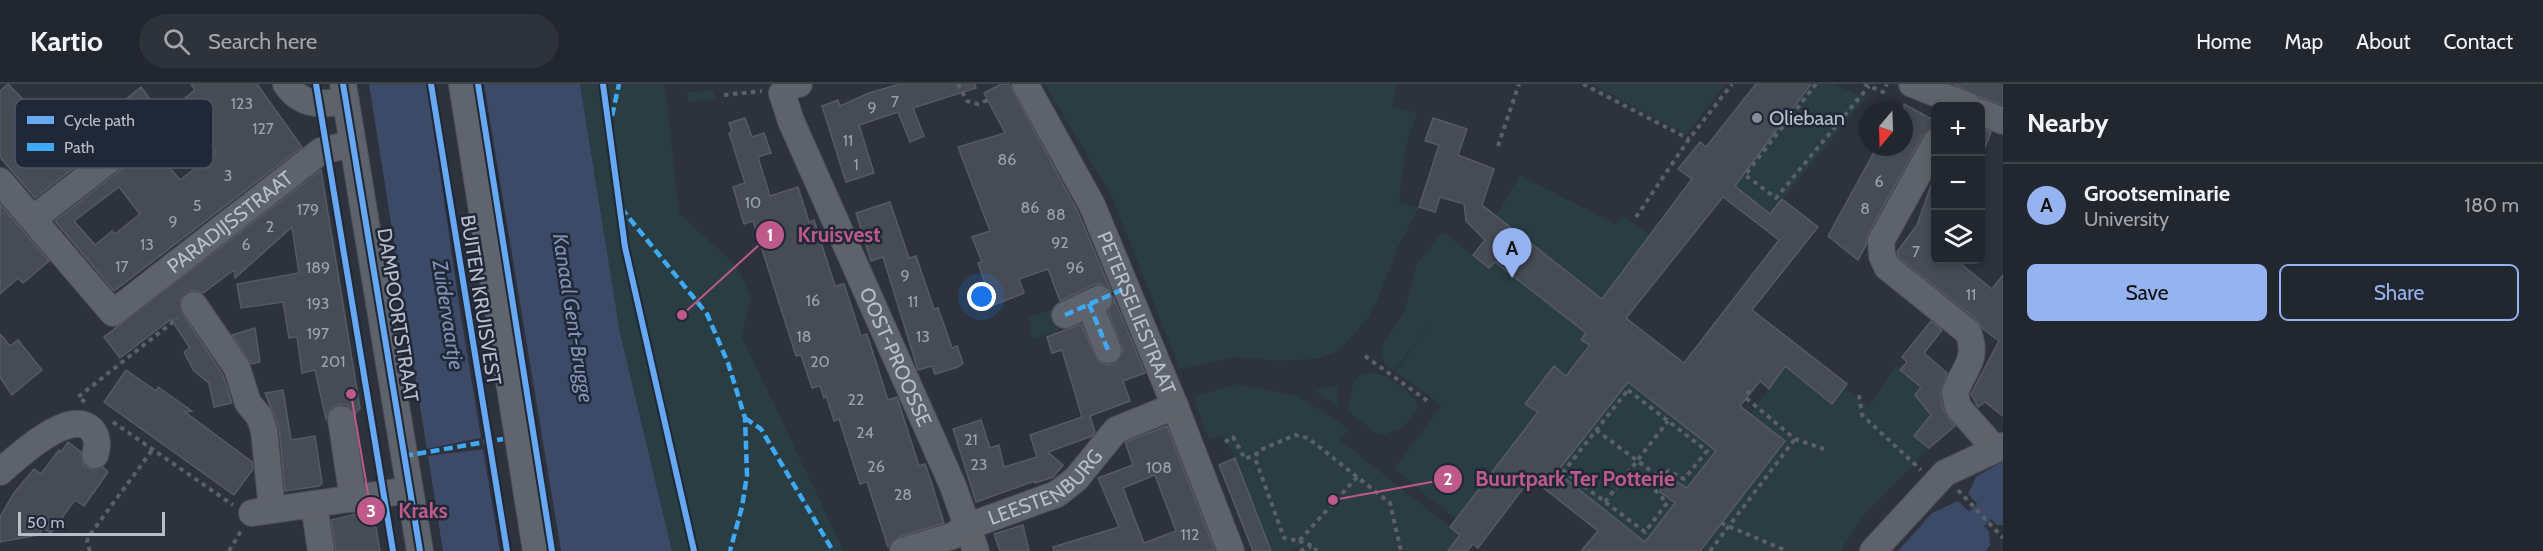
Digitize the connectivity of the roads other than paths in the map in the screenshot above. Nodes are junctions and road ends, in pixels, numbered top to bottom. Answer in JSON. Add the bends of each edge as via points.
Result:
{"nodes":[{"id":1,"x":285,"y":84,"type":"edge"},
{"id":2,"x":447,"y":84,"type":"edge"},
{"id":3,"x":465,"y":84,"type":"edge"},
{"id":4,"x":1024,"y":84,"type":"edge"},
{"id":5,"x":1912,"y":84,"type":"edge"},
{"id":6,"x":791,"y":86,"type":"edge"},
{"id":7,"x":344,"y":93,"type":"edge"},
{"id":8,"x":1951,"y":102,"type":"edge"},
{"id":9,"x":1985,"y":114,"type":"edge"},
{"id":10,"x":2003,"y":121,"type":"edge"},
{"id":11,"x":352,"y":144,"type":"junction"},
{"id":12,"x":1931,"y":149,"type":"edge"},
{"id":13,"x":99,"y":168,"type":"edge"},
{"id":14,"x":0,"y":182,"type":"edge"},
{"id":15,"x":33,"y":219,"type":"junction"},
{"id":16,"x":1107,"y":296,"type":"junction"},
{"id":17,"x":194,"y":305,"type":"road end"},
{"id":18,"x":1065,"y":315,"type":"dead end"},
{"id":19,"x":1108,"y":350,"type":"dead end"},
{"id":20,"x":1175,"y":406,"type":"junction"},
{"id":21,"x":341,"y":420,"type":"dead end"},
{"id":22,"x":1999,"y":447,"type":"edge"},
{"id":23,"x":95,"y":455,"type":"dead end"},
{"id":24,"x":0,"y":472,"type":"edge"},
{"id":25,"x":410,"y":490,"type":"junction"},
{"id":26,"x":353,"y":499,"type":"junction"},
{"id":27,"x":314,"y":504,"type":"junction"},
{"id":28,"x":969,"y":526,"type":"junction"},
{"id":29,"x":321,"y":551,"type":"edge"},
{"id":30,"x":420,"y":551,"type":"edge"},
{"id":31,"x":521,"y":551,"type":"edge"},
{"id":32,"x":539,"y":551,"type":"edge"},
{"id":33,"x":903,"y":551,"type":"edge"},
{"id":34,"x":976,"y":551,"type":"edge"},
{"id":35,"x":1231,"y":551,"type":"edge"},
{"id":36,"x":1873,"y":551,"type":"edge"}],
"edges":[{"from":1,"to":7,"type":"street","via":[[309,104]]},
{"from":2,"to":31,"type":"main road","name":"BUITEN KRUISVEST"},
{"from":3,"to":32,"type":"main road","name":"BUITEN KRUISVEST"},
{"from":4,"to":16,"type":"street","name":"PETERSELIESTRAAT","via":[[1092,205]]},
{"from":5,"to":8,"type":"street"},
{"from":6,"to":28,"type":"street","name":"OOST-PROOSSE","via":[[782,93],[791,121]]},
{"from":7,"to":11,"type":"street","name":"DAMPOORTSTRAAT"},
{"from":9,"to":10,"type":"street"},
{"from":11,"to":15,"type":"street","name":"PARADIJSSTRAAT","via":[[321,152],[113,313]]},
{"from":11,"to":25,"type":"street","name":"DAMPOORTSTRAAT"},
{"from":12,"to":22,"type":"street","via":[[1881,241],[1882,256],[1887,267],[1968,332],[1973,357],[1954,393],[1958,408]]},
{"from":13,"to":15,"type":"street"},
{"from":14,"to":15,"type":"street"},
{"from":16,"to":18,"type":"street"},
{"from":16,"to":19,"type":"street"},
{"from":16,"to":20,"type":"street","name":"PETERSELIESTRAAT"},
{"from":17,"to":27,"type":"street","via":[[237,368],[248,403],[260,416],[264,430],[262,512]]},
{"from":20,"to":28,"type":"street","name":"LEESTENBURG","via":[[1116,430],[1076,478],[1057,494]]},
{"from":20,"to":35,"type":"street","name":"PETERSELIESTRAAT"},
{"from":21,"to":26,"type":"street"},
{"from":22,"to":36,"type":"street","via":[[1945,473]]},
{"from":23,"to":24,"type":"street","via":[[95,435],[90,427],[77,424],[52,431]]},
{"from":25,"to":26,"type":"street"},
{"from":25,"to":30,"type":"street","name":"DAMPOORTSTRAAT"},
{"from":26,"to":27,"type":"street"},
{"from":27,"to":29,"type":"street"},
{"from":28,"to":33,"type":"street","name":"LEESTENBURG","via":[[952,536]]},
{"from":28,"to":34,"type":"street","name":"OOST-PROOSSE"}]}
